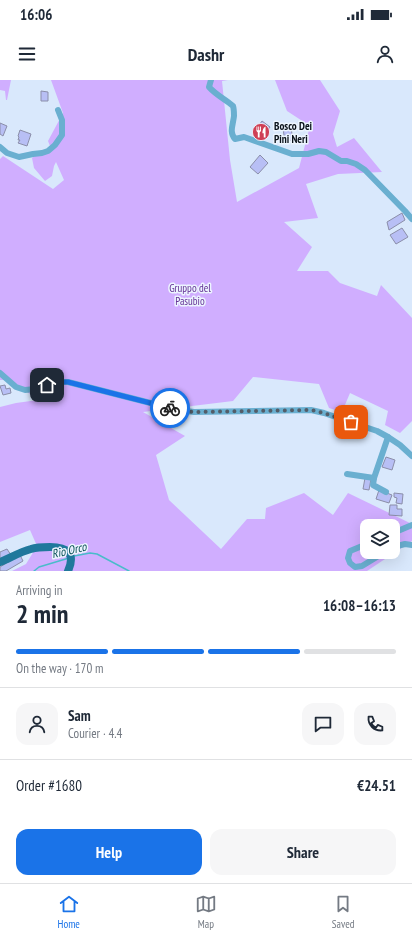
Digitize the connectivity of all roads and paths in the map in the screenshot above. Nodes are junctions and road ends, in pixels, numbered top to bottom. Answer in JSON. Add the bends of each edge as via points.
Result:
{"nodes":[{"id":1,"x":211,"y":80,"type":"edge"},
{"id":2,"x":58,"y":110,"type":"dead end"},
{"id":3,"x":0,"y":147,"type":"edge"},
{"id":4,"x":412,"y":219,"type":"edge"},
{"id":5,"x":0,"y":373,"type":"edge"},
{"id":6,"x":388,"y":437,"type":"junction"},
{"id":7,"x":412,"y":456,"type":"edge"},
{"id":8,"x":347,"y":474,"type":"dead end"},
{"id":9,"x":374,"y":478,"type":"junction"},
{"id":10,"x":386,"y":492,"type":"dead end"},
{"id":11,"x":412,"y":525,"type":"edge"},
{"id":12,"x":400,"y":530,"type":"edge"},
{"id":13,"x":400,"y":545,"type":"edge"},
{"id":14,"x":412,"y":545,"type":"edge"},
{"id":15,"x":360,"y":547,"type":"edge"},
{"id":16,"x":374,"y":559,"type":"edge"},
{"id":17,"x":0,"y":562,"type":"edge"},
{"id":18,"x":68,"y":571,"type":"edge"}],
"edges":[{"from":1,"to":4,"type":"street","via":[[209,87],[213,92],[233,106],[232,135],[235,139],[244,137],[292,154],[326,152],[340,161],[356,164],[365,170]]},
{"from":2,"to":3,"type":"street","via":[[62,120],[62,134],[55,146],[48,151],[19,157],[7,153]]},
{"from":5,"to":6,"type":"street","via":[[16,387],[25,390],[54,382],[68,382],[194,412],[311,410]]},
{"from":6,"to":7,"type":"street"},
{"from":6,"to":9,"type":"street"},
{"from":8,"to":9,"type":"street"},
{"from":9,"to":10,"type":"street","via":[[373,485]]},
{"from":11,"to":12,"type":"street"},
{"from":13,"to":14,"type":"street"},
{"from":15,"to":16,"type":"street","via":[[350,552],[350,563],[355,567],[362,566]]},
{"from":17,"to":18,"type":"main road","via":[[33,548],[58,547],[68,551],[71,561]]}]}
